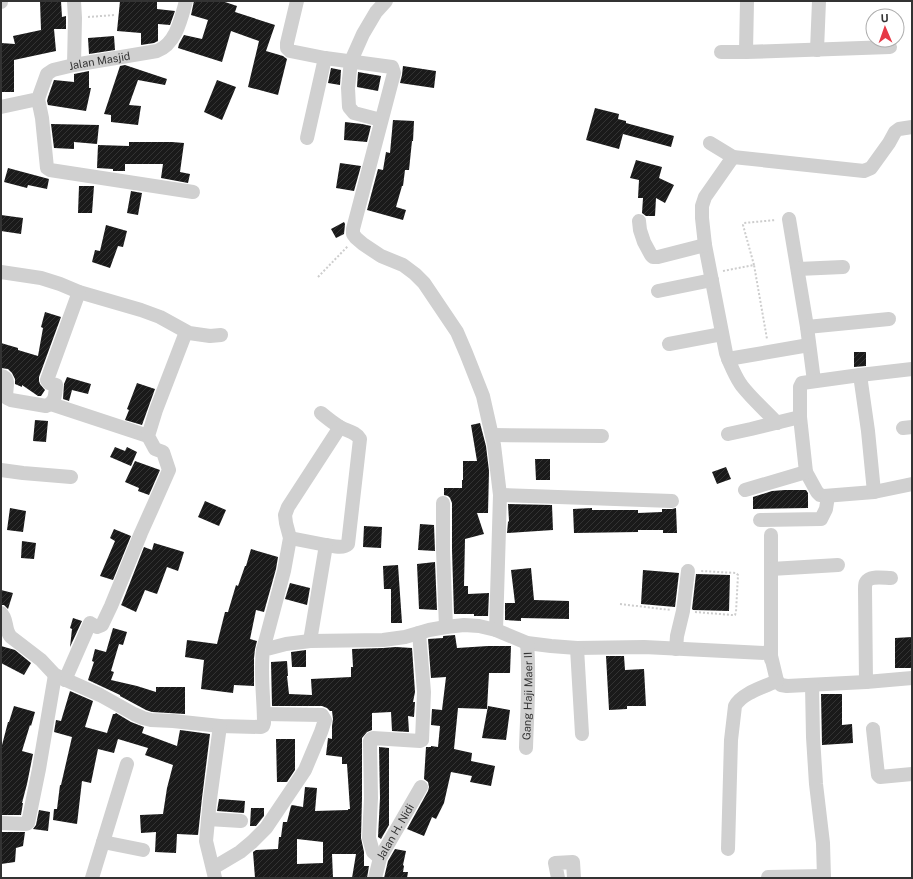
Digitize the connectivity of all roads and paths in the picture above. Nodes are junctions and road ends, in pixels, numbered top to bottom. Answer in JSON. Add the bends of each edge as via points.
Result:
{"nodes":[{"id":1,"x":74,"y":1,"type":"edge"},
{"id":2,"x":186,"y":1,"type":"edge"},
{"id":3,"x":297,"y":1,"type":"edge"},
{"id":4,"x":386,"y":1,"type":"edge"},
{"id":5,"x":747,"y":1,"type":"edge"},
{"id":6,"x":819,"y":1,"type":"edge"},
{"id":7,"x":114,"y":15,"type":"dead end"},
{"id":8,"x":75,"y":18,"type":"junction"},
{"id":9,"x":866,"y":48,"type":"edge"},
{"id":10,"x":817,"y":50,"type":"junction"},
{"id":11,"x":721,"y":52,"type":"dead end"},
{"id":12,"x":746,"y":52,"type":"junction"},
{"id":13,"x":325,"y":58,"type":"junction"},
{"id":14,"x":351,"y":61,"type":"junction"},
{"id":15,"x":74,"y":65,"type":"junction"},
{"id":16,"x":38,"y":99,"type":"junction"},
{"id":17,"x":1,"y":107,"type":"edge"},
{"id":18,"x":382,"y":120,"type":"junction"},
{"id":19,"x":912,"y":127,"type":"edge"},
{"id":20,"x":307,"y":138,"type":"dead end"},
{"id":21,"x":710,"y":143,"type":"dead end"},
{"id":22,"x":733,"y":158,"type":"junction"},
{"id":23,"x":193,"y":192,"type":"dead end"},
{"id":24,"x":789,"y":219,"type":"joint"},
{"id":25,"x":639,"y":221,"type":"dead end"},
{"id":26,"x":356,"y":238,"type":"junction"},
{"id":27,"x":705,"y":246,"type":"junction"},
{"id":28,"x":754,"y":265,"type":"junction"},
{"id":29,"x":843,"y":267,"type":"dead end"},
{"id":30,"x":798,"y":269,"type":"junction"},
{"id":31,"x":1,"y":272,"type":"edge"},
{"id":32,"x":318,"y":277,"type":"dead end"},
{"id":33,"x":711,"y":277,"type":"junction"},
{"id":34,"x":658,"y":291,"type":"dead end"},
{"id":35,"x":79,"y":292,"type":"junction"},
{"id":36,"x":889,"y":319,"type":"dead end"},
{"id":37,"x":807,"y":327,"type":"junction"},
{"id":38,"x":186,"y":332,"type":"junction"},
{"id":39,"x":722,"y":334,"type":"junction"},
{"id":40,"x":221,"y":335,"type":"dead end"},
{"id":41,"x":669,"y":344,"type":"dead end"},
{"id":42,"x":809,"y":345,"type":"junction"},
{"id":43,"x":769,"y":352,"type":"junction"},
{"id":44,"x":728,"y":359,"type":"junction"},
{"id":45,"x":912,"y":369,"type":"edge"},
{"id":46,"x":860,"y":375,"type":"junction"},
{"id":47,"x":1,"y":376,"type":"edge"},
{"id":48,"x":814,"y":381,"type":"junction"},
{"id":49,"x":51,"y":404,"type":"junction"},
{"id":50,"x":321,"y":413,"type":"dead end"},
{"id":51,"x":800,"y":417,"type":"junction"},
{"id":52,"x":777,"y":423,"type":"junction"},
{"id":53,"x":340,"y":427,"type":"junction"},
{"id":54,"x":728,"y":434,"type":"dead end"},
{"id":55,"x":492,"y":435,"type":"junction"},
{"id":56,"x":148,"y":436,"type":"junction"},
{"id":57,"x":602,"y":436,"type":"dead end"},
{"id":58,"x":1,"y":470,"type":"edge"},
{"id":59,"x":806,"y":472,"type":"junction"},
{"id":60,"x":71,"y":477,"type":"dead end"},
{"id":61,"x":912,"y":484,"type":"edge"},
{"id":62,"x":745,"y":490,"type":"dead end"},
{"id":63,"x":874,"y":492,"type":"junction"},
{"id":64,"x":500,"y":495,"type":"junction"},
{"id":65,"x":828,"y":496,"type":"junction"},
{"id":66,"x":672,"y":501,"type":"dead end"},
{"id":67,"x":443,"y":503,"type":"dead end"},
{"id":68,"x":760,"y":520,"type":"dead end"},
{"id":69,"x":771,"y":535,"type":"dead end"},
{"id":70,"x":290,"y":538,"type":"junction"},
{"id":71,"x":326,"y":545,"type":"junction"},
{"id":72,"x":838,"y":566,"type":"dead end"},
{"id":73,"x":771,"y":570,"type":"junction"},
{"id":74,"x":688,"y":571,"type":"joint"},
{"id":75,"x":891,"y":578,"type":"dead end"},
{"id":76,"x":1,"y":613,"type":"edge"},
{"id":77,"x":735,"y":615,"type":"dead end"},
{"id":78,"x":446,"y":627,"type":"junction"},
{"id":79,"x":496,"y":630,"type":"junction"},
{"id":80,"x":419,"y":634,"type":"junction"},
{"id":81,"x":310,"y":641,"type":"junction"},
{"id":82,"x":527,"y":643,"type":"junction"},
{"id":83,"x":577,"y":648,"type":"junction"},
{"id":84,"x":676,"y":649,"type":"junction"},
{"id":85,"x":263,"y":650,"type":"junction"},
{"id":86,"x":772,"y":659,"type":"junction"},
{"id":87,"x":60,"y":678,"type":"junction"},
{"id":88,"x":912,"y":678,"type":"edge"},
{"id":89,"x":777,"y":682,"type":"junction"},
{"id":90,"x":866,"y":682,"type":"junction"},
{"id":91,"x":812,"y":684,"type":"junction"},
{"id":92,"x":264,"y":714,"type":"junction"},
{"id":93,"x":220,"y":726,"type":"junction"},
{"id":94,"x":874,"y":729,"type":"dead end"},
{"id":95,"x":582,"y":734,"type":"dead end"},
{"id":96,"x":526,"y":748,"type":"dead end"},
{"id":97,"x":126,"y":764,"type":"dead end"},
{"id":98,"x":912,"y":774,"type":"edge"},
{"id":99,"x":421,"y":787,"type":"dead end"},
{"id":100,"x":208,"y":819,"type":"junction"},
{"id":101,"x":241,"y":821,"type":"dead end"},
{"id":102,"x":1,"y":823,"type":"edge"},
{"id":103,"x":103,"y":842,"type":"junction"},
{"id":104,"x":728,"y":849,"type":"dead end"},
{"id":105,"x":143,"y":850,"type":"dead end"},
{"id":106,"x":380,"y":858,"type":"junction"},
{"id":107,"x":214,"y":873,"type":"edge"},
{"id":108,"x":768,"y":877,"type":"dead end"},
{"id":109,"x":824,"y":877,"type":"edge"},
{"id":110,"x":92,"y":878,"type":"edge"},
{"id":111,"x":375,"y":878,"type":"edge"},
{"id":112,"x":558,"y":878,"type":"edge"},
{"id":113,"x":574,"y":878,"type":"edge"}],
"edges":[{"from":1,"to":8,"type":"street"},
{"from":2,"to":15,"type":"street","name":"Jalan Masjid","via":[[177,30],[163,49]]},
{"from":3,"to":13,"type":"street","via":[[287,48],[290,51]]},
{"from":4,"to":14,"type":"street","via":[[369,23]]},
{"from":5,"to":12,"type":"street"},
{"from":6,"to":10,"type":"street"},
{"from":7,"to":8,"type":"path"},
{"from":8,"to":15,"type":"street"},
{"from":9,"to":10,"type":"street"},
{"from":10,"to":12,"type":"street"},
{"from":11,"to":12,"type":"street"},
{"from":13,"to":14,"type":"street"},
{"from":13,"to":20,"type":"street"},
{"from":14,"to":18,"type":"street","via":[[349,107],[354,114]]},
{"from":14,"to":18,"type":"street","via":[[392,67],[394,73]]},
{"from":15,"to":16,"type":"street","name":"Jalan Masjid","via":[[47,74]]},
{"from":16,"to":17,"type":"street"},
{"from":16,"to":23,"type":"street","via":[[47,168],[50,170]]},
{"from":18,"to":26,"type":"street","via":[[353,229]]},
{"from":19,"to":22,"type":"street","via":[[899,128],[871,168],[864,171]]},
{"from":21,"to":22,"type":"street"},
{"from":22,"to":27,"type":"street","via":[[705,197],[702,206]]},
{"from":24,"to":28,"type":"path","via":[[744,223]]},
{"from":24,"to":30,"type":"street"},
{"from":25,"to":27,"type":"street","via":[[644,242],[653,257]]},
{"from":26,"to":32,"type":"path"},
{"from":26,"to":55,"type":"street","via":[[381,256],[403,265],[424,283],[457,332],[483,396]]},
{"from":27,"to":33,"type":"street"},
{"from":28,"to":33,"type":"path"},
{"from":28,"to":43,"type":"path"},
{"from":29,"to":30,"type":"street"},
{"from":30,"to":37,"type":"street"},
{"from":31,"to":35,"type":"street","via":[[41,278]]},
{"from":33,"to":34,"type":"street"},
{"from":33,"to":39,"type":"street"},
{"from":35,"to":38,"type":"street","via":[[160,317]]},
{"from":35,"to":49,"type":"street","via":[[47,380],[56,385]]},
{"from":36,"to":37,"type":"street"},
{"from":37,"to":42,"type":"street"},
{"from":38,"to":40,"type":"street"},
{"from":38,"to":56,"type":"street"},
{"from":39,"to":41,"type":"street"},
{"from":39,"to":44,"type":"street"},
{"from":42,"to":43,"type":"street"},
{"from":42,"to":48,"type":"street"},
{"from":43,"to":44,"type":"street"},
{"from":44,"to":52,"type":"street","via":[[742,386]]},
{"from":45,"to":46,"type":"street"},
{"from":46,"to":48,"type":"street"},
{"from":46,"to":63,"type":"street"},
{"from":47,"to":49,"type":"street","via":[[6,378],[7,398],[46,406]]},
{"from":48,"to":51,"type":"street","via":[[802,383],[800,387]]},
{"from":49,"to":56,"type":"street"},
{"from":50,"to":53,"type":"street"},
{"from":51,"to":52,"type":"street"},
{"from":51,"to":59,"type":"street"},
{"from":52,"to":54,"type":"street"},
{"from":53,"to":70,"type":"street","via":[[288,507],[286,523]]},
{"from":53,"to":71,"type":"street","via":[[360,439],[349,536],[346,546]]},
{"from":55,"to":57,"type":"street"},
{"from":55,"to":64,"type":"street"},
{"from":56,"to":87,"type":"street","via":[[155,449],[163,452],[169,470],[102,625],[97,627],[90,623]]},
{"from":58,"to":60,"type":"street"},
{"from":59,"to":62,"type":"street"},
{"from":59,"to":65,"type":"street","via":[[817,492]]},
{"from":61,"to":63,"type":"street"},
{"from":63,"to":65,"type":"street"},
{"from":64,"to":66,"type":"street"},
{"from":64,"to":79,"type":"street"},
{"from":65,"to":68,"type":"street","via":[[821,519]]},
{"from":67,"to":78,"type":"street"},
{"from":69,"to":73,"type":"street"},
{"from":70,"to":71,"type":"street"},
{"from":70,"to":85,"type":"street"},
{"from":71,"to":81,"type":"street"},
{"from":72,"to":73,"type":"street"},
{"from":73,"to":86,"type":"street"},
{"from":74,"to":77,"type":"path","via":[[737,574]]},
{"from":74,"to":84,"type":"street"},
{"from":75,"to":90,"type":"street","via":[[869,579],[866,583]]},
{"from":76,"to":87,"type":"street","via":[[5,618],[8,634]]},
{"from":78,"to":79,"type":"street","via":[[464,625]]},
{"from":78,"to":80,"type":"street"},
{"from":79,"to":82,"type":"street"},
{"from":80,"to":81,"type":"street","via":[[383,640]]},
{"from":80,"to":106,"type":"street","via":[[424,692],[422,740],[374,738],[370,741],[369,838],[372,852]]},
{"from":81,"to":85,"type":"street"},
{"from":82,"to":83,"type":"street"},
{"from":82,"to":96,"type":"street","name":"Gang Haji Maer II","via":[[529,664]]},
{"from":83,"to":84,"type":"street"},
{"from":83,"to":95,"type":"street"},
{"from":84,"to":86,"type":"street","via":[[766,653]]},
{"from":85,"to":92,"type":"street"},
{"from":86,"to":89,"type":"street"},
{"from":87,"to":93,"type":"street","via":[[100,695],[143,718]]},
{"from":87,"to":102,"type":"street","via":[[28,823]]},
{"from":88,"to":90,"type":"street"},
{"from":89,"to":91,"type":"street","via":[[787,686]]},
{"from":89,"to":104,"type":"street","via":[[742,697],[735,706],[731,740]]},
{"from":90,"to":91,"type":"street"},
{"from":91,"to":109,"type":"street","via":[[813,737]]},
{"from":92,"to":93,"type":"street","via":[[264,723],[261,727]]},
{"from":92,"to":107,"type":"street","via":[[322,715],[325,720],[305,770],[266,828]]},
{"from":93,"to":100,"type":"street"},
{"from":94,"to":98,"type":"street","via":[[878,775],[880,777]]},
{"from":97,"to":103,"type":"street"},
{"from":99,"to":106,"type":"street","name":"Jalan H. Nidi"},
{"from":100,"to":101,"type":"street"},
{"from":100,"to":107,"type":"street","via":[[206,841]]},
{"from":103,"to":105,"type":"street"},
{"from":103,"to":110,"type":"street"},
{"from":106,"to":111,"type":"street","name":"Jalan H. Nidi"},
{"from":108,"to":109,"type":"street"},
{"from":112,"to":113,"type":"street","via":[[555,863],[573,862]]}]}
